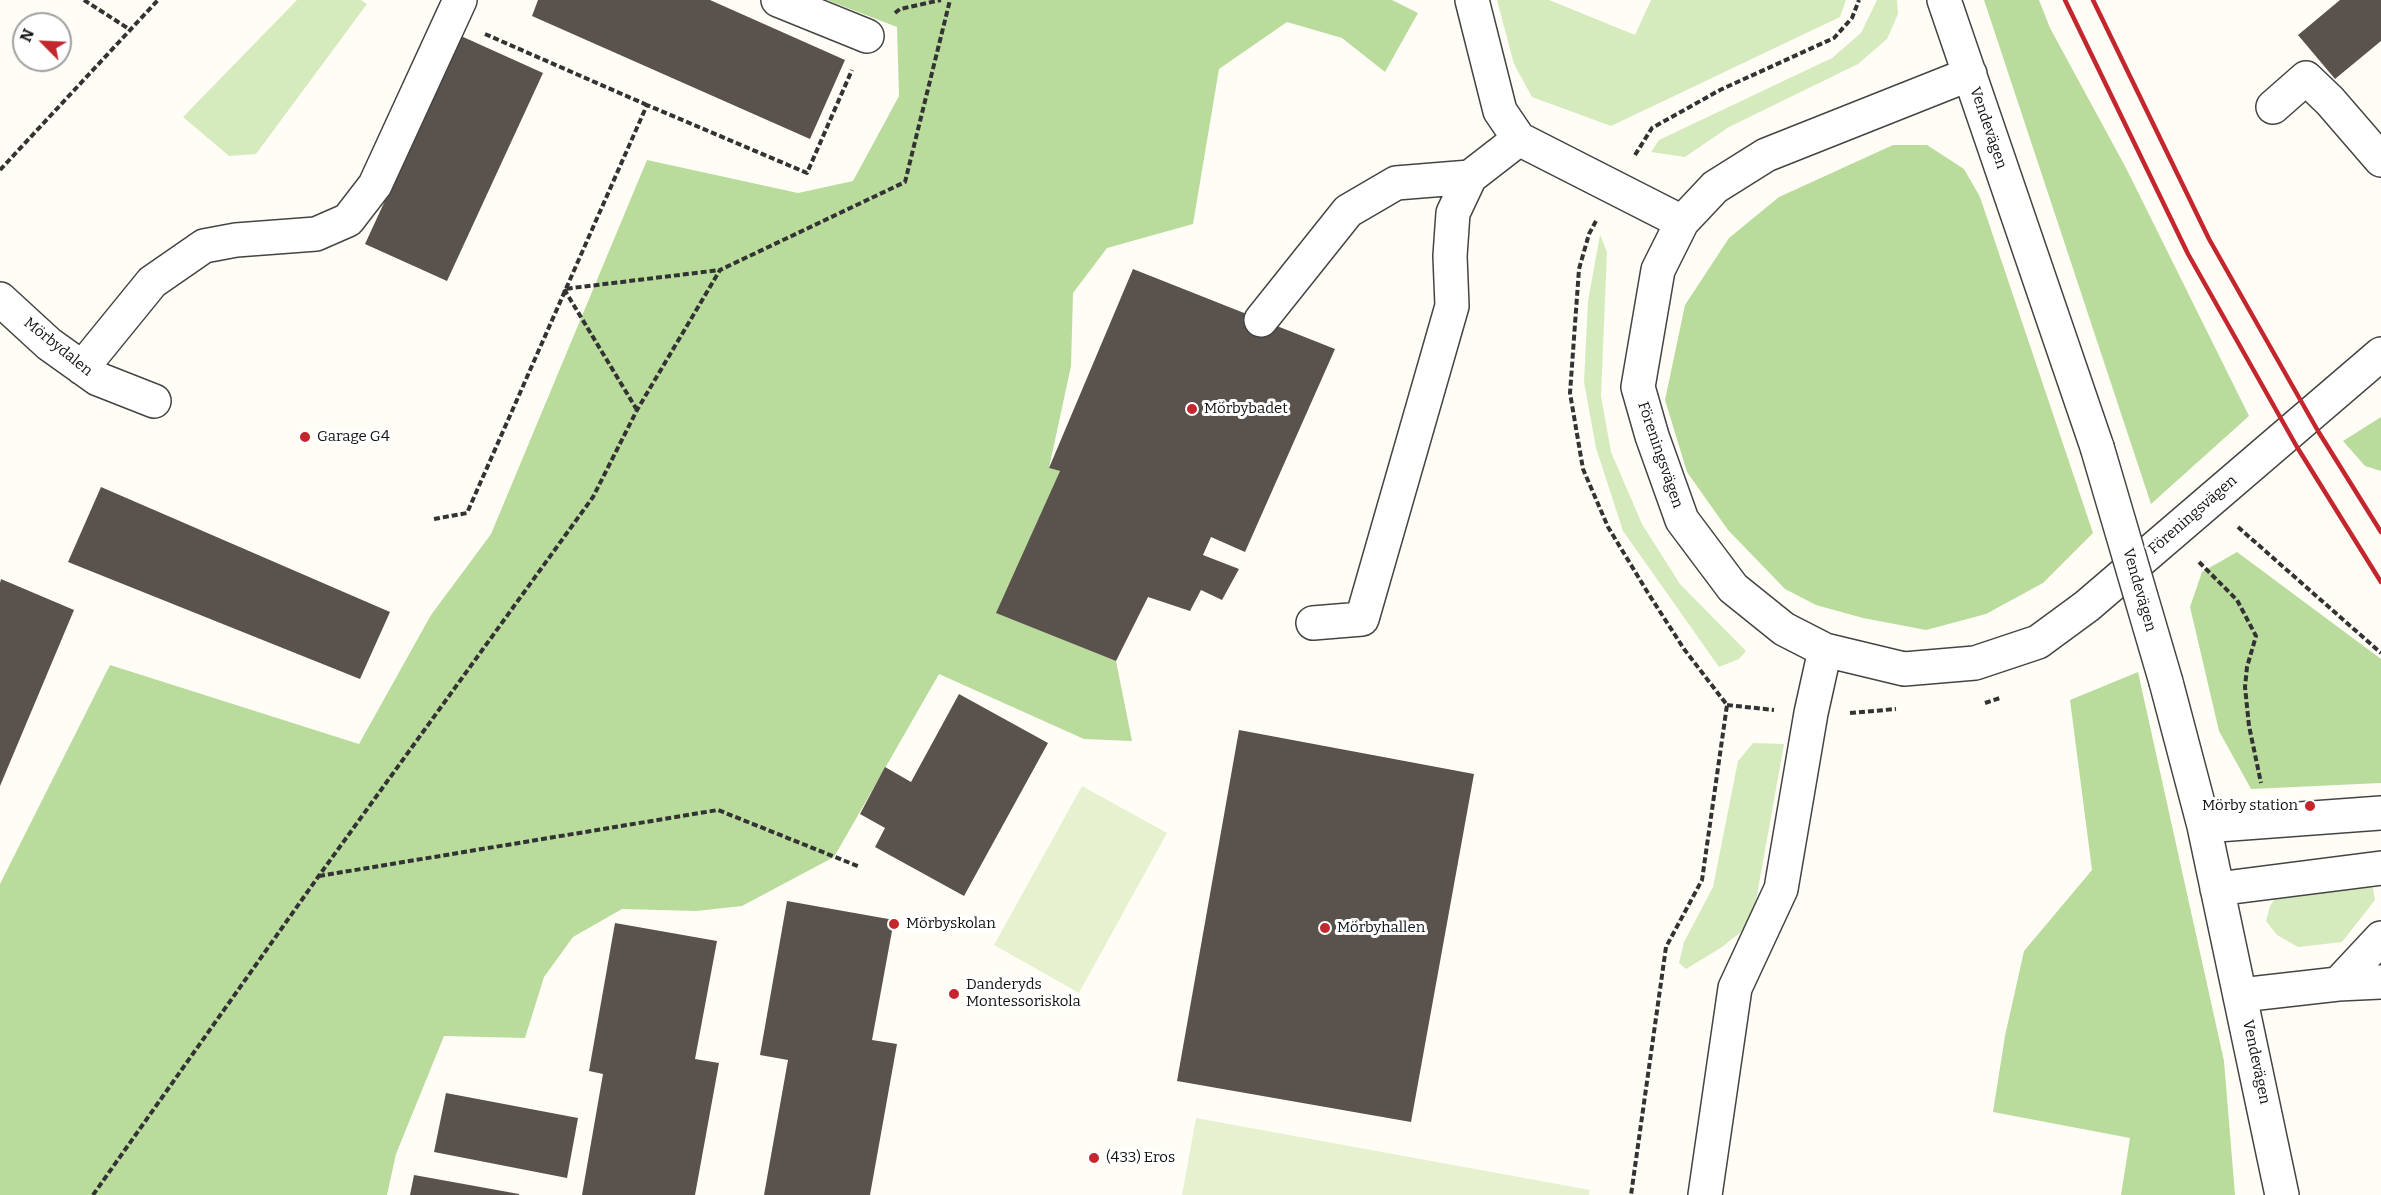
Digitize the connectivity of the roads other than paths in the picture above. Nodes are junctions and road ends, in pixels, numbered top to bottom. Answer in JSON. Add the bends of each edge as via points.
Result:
{"nodes":[{"id":1,"x":778,"y":0,"type":"edge"},
{"id":2,"x":1472,"y":0,"type":"edge"},
{"id":3,"x":1944,"y":0,"type":"edge"},
{"id":4,"x":456,"y":9,"type":"edge"},
{"id":5,"x":867,"y":36,"type":"road end"},
{"id":6,"x":1970,"y":74,"type":"junction"},
{"id":7,"x":2273,"y":107,"type":"dead end"},
{"id":8,"x":1520,"y":139,"type":"junction"},
{"id":9,"x":2381,"y":160,"type":"edge"},
{"id":10,"x":1470,"y":177,"type":"junction"},
{"id":11,"x":1682,"y":222,"type":"junction"},
{"id":12,"x":0,"y":299,"type":"edge"},
{"id":13,"x":1261,"y":320,"type":"dead end"},
{"id":14,"x":2381,"y":354,"type":"edge"},
{"id":15,"x":82,"y":368,"type":"junction"},
{"id":16,"x":154,"y":402,"type":"dead end"},
{"id":17,"x":1313,"y":623,"type":"dead end"},
{"id":18,"x":1825,"y":650,"type":"junction"},
{"id":19,"x":2381,"y":813,"type":"edge"},
{"id":20,"x":2204,"y":826,"type":"junction"},
{"id":21,"x":2381,"y":868,"type":"edge"},
{"id":22,"x":2217,"y":888,"type":"junction"},
{"id":23,"x":2381,"y":938,"type":"edge"},
{"id":24,"x":2381,"y":982,"type":"edge"},
{"id":25,"x":2338,"y":984,"type":"junction"},
{"id":26,"x":2241,"y":995,"type":"junction"},
{"id":27,"x":1705,"y":1195,"type":"edge"},
{"id":28,"x":2282,"y":1195,"type":"edge"}],
"edges":[{"from":1,"to":5,"type":"street"},
{"from":2,"to":8,"type":"street","via":[[1500,111]]},
{"from":3,"to":6,"type":"street","name":"Vendevägen"},
{"from":4,"to":15,"type":"street","via":[[375,185],[348,220],[315,234],[204,246],[152,282]]},
{"from":6,"to":11,"type":"street","name":"Föreningsvägen","via":[[1766,155],[1715,187]]},
{"from":6,"to":20,"type":"street","name":"Vendevägen","bridge":true,"via":[[2097,447]]},
{"from":7,"to":9,"type":"street","via":[[2306,78]]},
{"from":8,"to":10,"type":"street"},
{"from":8,"to":11,"type":"street"},
{"from":10,"to":13,"type":"street","via":[[1396,183],[1348,211]]},
{"from":10,"to":17,"type":"street","via":[[1453,213],[1452,306],[1362,619]]},
{"from":11,"to":18,"type":"street","name":"Föreningsvägen","via":[[1658,270],[1638,387],[1652,436],[1682,520],[1733,588],[1784,628]]},
{"from":12,"to":15,"type":"street","name":"Mörbydalen"},
{"from":14,"to":18,"type":"street","name":"Föreningsvägen","via":[[2086,606],[2038,642],[1975,663],[1904,669]]},
{"from":15,"to":16,"type":"street","name":"Mörbydalen","via":[[98,379]]},
{"from":18,"to":27,"type":"street","via":[[1781,889],[1735,988]]},
{"from":19,"to":20,"type":"street"},
{"from":20,"to":22,"type":"street","name":"Vendevägen"},
{"from":21,"to":22,"type":"street"},
{"from":22,"to":26,"type":"street","name":"Vendevägen"},
{"from":23,"to":25,"type":"street"},
{"from":24,"to":25,"type":"street"},
{"from":25,"to":26,"type":"street"},
{"from":26,"to":28,"type":"street","name":"Vendevägen"}]}
